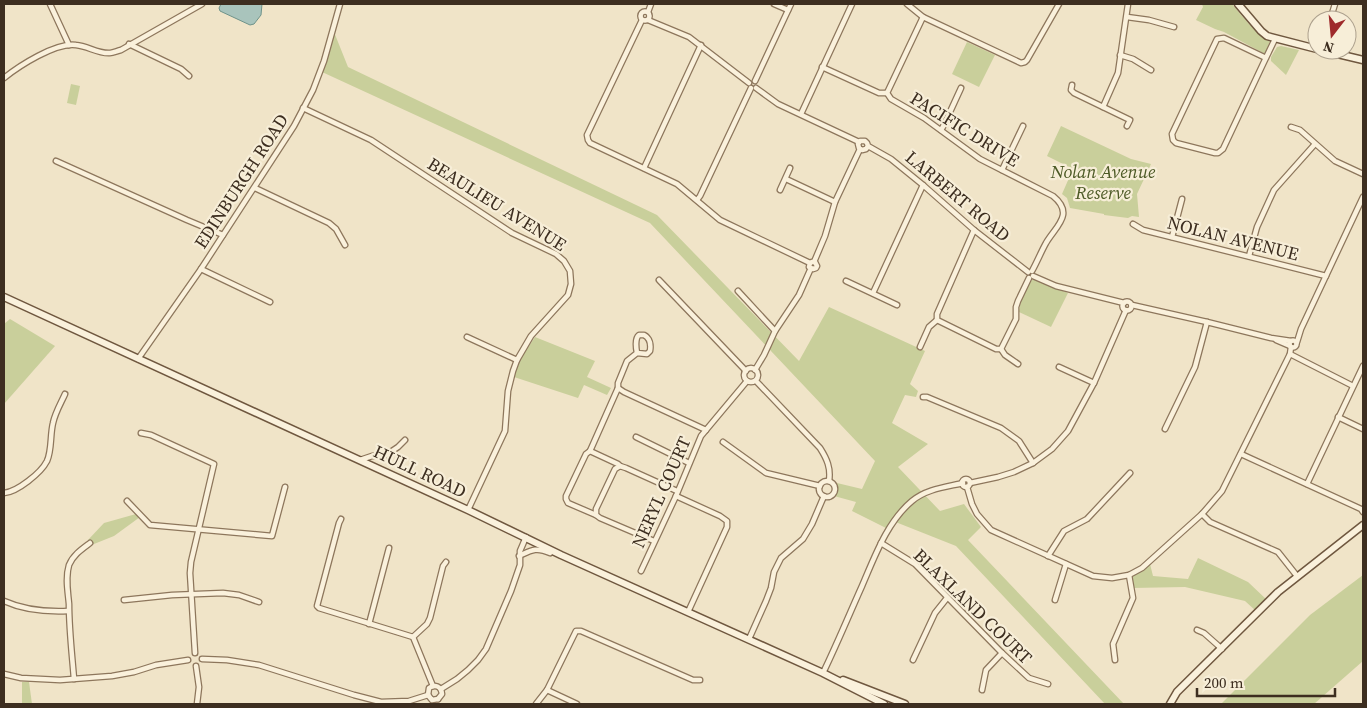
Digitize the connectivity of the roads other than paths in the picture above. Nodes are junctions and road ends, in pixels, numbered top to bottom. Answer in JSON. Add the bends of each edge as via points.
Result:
{"nodes":[{"id":1,"x":50,"y":4,"type":"edge"},
{"id":2,"x":202,"y":4,"type":"edge"},
{"id":3,"x":340,"y":4,"type":"edge"},
{"id":4,"x":651,"y":4,"type":"edge"},
{"id":5,"x":774,"y":4,"type":"edge"},
{"id":6,"x":791,"y":4,"type":"edge"},
{"id":7,"x":852,"y":4,"type":"edge"},
{"id":8,"x":907,"y":4,"type":"edge"},
{"id":9,"x":1059,"y":4,"type":"edge"},
{"id":10,"x":1128,"y":4,"type":"edge"},
{"id":11,"x":1238,"y":4,"type":"edge"},
{"id":12,"x":788,"y":10,"type":"junction"},
{"id":13,"x":648,"y":12,"type":"junction"},
{"id":14,"x":923,"y":17,"type":"junction"},
{"id":15,"x":1127,"y":17,"type":"junction"},
{"id":16,"x":645,"y":20,"type":"junction"},
{"id":17,"x":1174,"y":27,"type":"dead end"},
{"id":18,"x":1275,"y":39,"type":"junction"},
{"id":19,"x":129,"y":44,"type":"junction"},
{"id":20,"x":69,"y":45,"type":"junction"},
{"id":21,"x":701,"y":45,"type":"junction"},
{"id":22,"x":1307,"y":47,"type":"edge"},
{"id":23,"x":1120,"y":55,"type":"junction"},
{"id":24,"x":1266,"y":58,"type":"junction"},
{"id":25,"x":822,"y":67,"type":"junction"},
{"id":26,"x":1151,"y":70,"type":"dead end"},
{"id":27,"x":189,"y":76,"type":"dead end"},
{"id":28,"x":4,"y":78,"type":"edge"},
{"id":29,"x":755,"y":81,"type":"junction"},
{"id":30,"x":749,"y":83,"type":"junction"},
{"id":31,"x":1072,"y":85,"type":"dead end"},
{"id":32,"x":753,"y":88,"type":"junction"},
{"id":33,"x":961,"y":88,"type":"dead end"},
{"id":34,"x":887,"y":93,"type":"junction"},
{"id":35,"x":1103,"y":107,"type":"junction"},
{"id":36,"x":303,"y":108,"type":"junction"},
{"id":37,"x":801,"y":114,"type":"junction"},
{"id":38,"x":1023,"y":126,"type":"dead end"},
{"id":39,"x":1127,"y":126,"type":"dead end"},
{"id":40,"x":1291,"y":127,"type":"dead end"},
{"id":41,"x":941,"y":130,"type":"junction"},
{"id":42,"x":859,"y":142,"type":"junction"},
{"id":43,"x":1315,"y":144,"type":"junction"},
{"id":44,"x":868,"y":146,"type":"junction"},
{"id":45,"x":860,"y":149,"type":"junction"},
{"id":46,"x":56,"y":161,"type":"dead end"},
{"id":47,"x":644,"y":168,"type":"junction"},
{"id":48,"x":790,"y":168,"type":"dead end"},
{"id":49,"x":1002,"y":170,"type":"junction"},
{"id":50,"x":1363,"y":174,"type":"edge"},
{"id":51,"x":786,"y":178,"type":"junction"},
{"id":52,"x":923,"y":185,"type":"junction"},
{"id":53,"x":255,"y":188,"type":"junction"},
{"id":54,"x":780,"y":190,"type":"dead end"},
{"id":55,"x":1363,"y":197,"type":"edge"},
{"id":56,"x":1182,"y":199,"type":"dead end"},
{"id":57,"x":697,"y":200,"type":"junction"},
{"id":58,"x":835,"y":202,"type":"junction"},
{"id":59,"x":1133,"y":224,"type":"dead end"},
{"id":60,"x":974,"y":230,"type":"junction"},
{"id":61,"x":223,"y":235,"type":"junction"},
{"id":62,"x":1172,"y":237,"type":"junction"},
{"id":63,"x":345,"y":245,"type":"dead end"},
{"id":64,"x":1249,"y":256,"type":"junction"},
{"id":65,"x":811,"y":265,"type":"junction"},
{"id":66,"x":201,"y":269,"type":"junction"},
{"id":67,"x":1030,"y":274,"type":"junction"},
{"id":68,"x":1326,"y":276,"type":"junction"},
{"id":69,"x":659,"y":280,"type":"dead end"},
{"id":70,"x":846,"y":281,"type":"dead end"},
{"id":71,"x":738,"y":291,"type":"dead end"},
{"id":72,"x":873,"y":293,"type":"junction"},
{"id":73,"x":4,"y":297,"type":"edge"},
{"id":74,"x":270,"y":302,"type":"dead end"},
{"id":75,"x":1124,"y":303,"type":"junction"},
{"id":76,"x":897,"y":305,"type":"dead end"},
{"id":77,"x":1132,"y":305,"type":"junction"},
{"id":78,"x":1126,"y":310,"type":"junction"},
{"id":79,"x":937,"y":320,"type":"junction"},
{"id":80,"x":1208,"y":322,"type":"junction"},
{"id":81,"x":775,"y":331,"type":"junction"},
{"id":82,"x":466,"y":338,"type":"dead end"},
{"id":83,"x":1293,"y":344,"type":"junction"},
{"id":84,"x":920,"y":347,"type":"dead end"},
{"id":85,"x":1001,"y":349,"type":"junction"},
{"id":86,"x":638,"y":353,"type":"junction"},
{"id":87,"x":1290,"y":354,"type":"junction"},
{"id":88,"x":138,"y":359,"type":"junction"},
{"id":89,"x":517,"y":360,"type":"junction"},
{"id":90,"x":1018,"y":364,"type":"dead end"},
{"id":91,"x":1363,"y":366,"type":"edge"},
{"id":92,"x":1060,"y":367,"type":"dead end"},
{"id":93,"x":755,"y":370,"type":"junction"},
{"id":94,"x":746,"y":371,"type":"junction"},
{"id":95,"x":747,"y":380,"type":"junction"},
{"id":96,"x":756,"y":381,"type":"junction"},
{"id":97,"x":1094,"y":383,"type":"junction"},
{"id":98,"x":1353,"y":386,"type":"junction"},
{"id":99,"x":618,"y":388,"type":"junction"},
{"id":100,"x":65,"y":394,"type":"dead end"},
{"id":101,"x":923,"y":397,"type":"dead end"},
{"id":102,"x":1338,"y":417,"type":"junction"},
{"id":103,"x":1165,"y":429,"type":"dead end"},
{"id":104,"x":1363,"y":429,"type":"edge"},
{"id":105,"x":706,"y":430,"type":"junction"},
{"id":106,"x":141,"y":433,"type":"dead end"},
{"id":107,"x":636,"y":437,"type":"dead end"},
{"id":108,"x":405,"y":440,"type":"dead end"},
{"id":109,"x":723,"y":442,"type":"dead end"},
{"id":110,"x":590,"y":451,"type":"junction"},
{"id":111,"x":1241,"y":454,"type":"junction"},
{"id":112,"x":360,"y":460,"type":"junction"},
{"id":113,"x":689,"y":463,"type":"junction"},
{"id":114,"x":1032,"y":463,"type":"junction"},
{"id":115,"x":620,"y":466,"type":"junction"},
{"id":116,"x":1130,"y":473,"type":"dead end"},
{"id":117,"x":829,"y":481,"type":"junction"},
{"id":118,"x":967,"y":484,"type":"junction"},
{"id":119,"x":1307,"y":484,"type":"junction"},
{"id":120,"x":820,"y":486,"type":"junction"},
{"id":121,"x":285,"y":487,"type":"dead end"},
{"id":122,"x":4,"y":493,"type":"edge"},
{"id":123,"x":676,"y":494,"type":"junction"},
{"id":124,"x":824,"y":496,"type":"junction"},
{"id":125,"x":127,"y":501,"type":"dead end"},
{"id":126,"x":468,"y":510,"type":"junction"},
{"id":127,"x":1363,"y":512,"type":"edge"},
{"id":128,"x":1202,"y":514,"type":"junction"},
{"id":129,"x":596,"y":515,"type":"junction"},
{"id":130,"x":341,"y":519,"type":"dead end"},
{"id":131,"x":1363,"y":525,"type":"edge"},
{"id":132,"x":199,"y":529,"type":"junction"},
{"id":133,"x":526,"y":538,"type":"junction"},
{"id":134,"x":654,"y":541,"type":"junction"},
{"id":135,"x":90,"y":543,"type":"dead end"},
{"id":136,"x":881,"y":543,"type":"junction"},
{"id":137,"x":389,"y":548,"type":"dead end"},
{"id":138,"x":561,"y":555,"type":"junction"},
{"id":139,"x":520,"y":556,"type":"junction"},
{"id":140,"x":1048,"y":556,"type":"junction"},
{"id":141,"x":446,"y":562,"type":"dead end"},
{"id":142,"x":1066,"y":564,"type":"junction"},
{"id":143,"x":640,"y":571,"type":"dead end"},
{"id":144,"x":1128,"y":575,"type":"junction"},
{"id":145,"x":1297,"y":576,"type":"junction"},
{"id":146,"x":192,"y":594,"type":"junction"},
{"id":147,"x":947,"y":598,"type":"junction"},
{"id":148,"x":124,"y":600,"type":"dead end"},
{"id":149,"x":1055,"y":600,"type":"dead end"},
{"id":150,"x":4,"y":601,"type":"edge"},
{"id":151,"x":259,"y":602,"type":"dead end"},
{"id":152,"x":68,"y":611,"type":"junction"},
{"id":153,"x":688,"y":612,"type":"junction"},
{"id":154,"x":369,"y":624,"type":"junction"},
{"id":155,"x":1197,"y":630,"type":"dead end"},
{"id":156,"x":413,"y":637,"type":"junction"},
{"id":157,"x":749,"y":639,"type":"junction"},
{"id":158,"x":1222,"y":649,"type":"junction"},
{"id":159,"x":195,"y":653,"type":"junction"},
{"id":160,"x":1002,"y":653,"type":"junction"},
{"id":161,"x":202,"y":659,"type":"junction"},
{"id":162,"x":188,"y":660,"type":"junction"},
{"id":163,"x":913,"y":660,"type":"dead end"},
{"id":164,"x":1115,"y":660,"type":"dead end"},
{"id":165,"x":196,"y":666,"type":"junction"},
{"id":166,"x":823,"y":673,"type":"junction"},
{"id":167,"x":4,"y":674,"type":"edge"},
{"id":168,"x":74,"y":679,"type":"junction"},
{"id":169,"x":700,"y":680,"type":"dead end"},
{"id":170,"x":1048,"y":684,"type":"dead end"},
{"id":171,"x":433,"y":686,"type":"junction"},
{"id":172,"x":441,"y":689,"type":"junction"},
{"id":173,"x":547,"y":690,"type":"junction"},
{"id":174,"x":982,"y":690,"type":"dead end"},
{"id":175,"x":428,"y":695,"type":"junction"},
{"id":176,"x":439,"y":702,"type":"edge"},
{"id":177,"x":197,"y":704,"type":"edge"},
{"id":178,"x":536,"y":704,"type":"edge"},
{"id":179,"x":577,"y":704,"type":"edge"},
{"id":180,"x":884,"y":704,"type":"edge"},
{"id":181,"x":905,"y":704,"type":"edge"},
{"id":182,"x":1170,"y":704,"type":"edge"}],
"edges":[{"from":1,"to":20,"type":"street"},
{"from":2,"to":19,"type":"street"},
{"from":3,"to":36,"type":"street","name":"EDINBURGH ROAD","via":[[324,61]]},
{"from":4,"to":13,"type":"street"},
{"from":5,"to":12,"type":"street"},
{"from":6,"to":12,"type":"street"},
{"from":7,"to":25,"type":"street"},
{"from":8,"to":14,"type":"street"},
{"from":9,"to":14,"type":"street","via":[[1024,62]]},
{"from":10,"to":15,"type":"street"},
{"from":11,"to":18,"type":"main road","via":[[1261,31]]},
{"from":12,"to":29,"type":"street"},
{"from":13,"to":16,"type":"street","via":[[650,16]]},
{"from":13,"to":16,"type":"street","via":[[641,13],[640,18]]},
{"from":14,"to":34,"type":"street","name":"PACIFIC DRIVE"},
{"from":15,"to":17,"type":"street"},
{"from":15,"to":23,"type":"street"},
{"from":16,"to":21,"type":"street"},
{"from":16,"to":47,"type":"street","via":[[587,135],[590,143]]},
{"from":18,"to":22,"type":"main road"},
{"from":18,"to":24,"type":"street"},
{"from":19,"to":20,"type":"street","via":[[110,54]]},
{"from":19,"to":27,"type":"street"},
{"from":20,"to":28,"type":"street","via":[[21,65]]},
{"from":21,"to":30,"type":"street"},
{"from":21,"to":47,"type":"street"},
{"from":23,"to":26,"type":"street"},
{"from":23,"to":35,"type":"street","via":[[1116,80]]},
{"from":24,"to":24,"type":"street","via":[[1221,151],[1215,153],[1173,140],[1172,134],[1217,39],[1224,38]]},
{"from":25,"to":34,"type":"street","via":[[879,93]]},
{"from":25,"to":37,"type":"street"},
{"from":29,"to":30,"type":"street"},
{"from":29,"to":32,"type":"street","via":[[757,84]]},
{"from":30,"to":32,"type":"street"},
{"from":31,"to":35,"type":"street","via":[[1074,93]]},
{"from":32,"to":37,"type":"street"},
{"from":32,"to":57,"type":"street"},
{"from":33,"to":41,"type":"street"},
{"from":34,"to":41,"type":"street","name":"PACIFIC DRIVE","via":[[891,99]]},
{"from":35,"to":39,"type":"street","via":[[1130,120]]},
{"from":36,"to":53,"type":"street","name":"EDINBURGH ROAD"},
{"from":36,"to":89,"type":"street","name":"BEAULIEU AVENUE","via":[[371,140],[512,233],[564,261],[570,271],[570,290],[531,336]]},
{"from":37,"to":42,"type":"street"},
{"from":38,"to":49,"type":"street"},
{"from":40,"to":43,"type":"street","via":[[1300,130]]},
{"from":41,"to":49,"type":"street","name":"PACIFIC DRIVE","via":[[980,159]]},
{"from":42,"to":44,"type":"street","via":[[865,141]]},
{"from":42,"to":45,"type":"street"},
{"from":43,"to":50,"type":"street","via":[[1335,161]]},
{"from":43,"to":64,"type":"street","via":[[1272,195],[1254,234]]},
{"from":44,"to":45,"type":"street"},
{"from":44,"to":52,"type":"street","name":"LARBERT ROAD","via":[[891,159]]},
{"from":45,"to":58,"type":"street"},
{"from":46,"to":61,"type":"street"},
{"from":47,"to":57,"type":"street","via":[[677,184]]},
{"from":48,"to":51,"type":"street"},
{"from":49,"to":67,"type":"street","name":"PACIFIC DRIVE","via":[[1053,196],[1063,209],[1058,228],[1047,241]]},
{"from":51,"to":54,"type":"street"},
{"from":51,"to":58,"type":"street"},
{"from":52,"to":60,"type":"street","name":"LARBERT ROAD"},
{"from":52,"to":72,"type":"street"},
{"from":53,"to":61,"type":"street","name":"EDINBURGH ROAD"},
{"from":53,"to":63,"type":"street","via":[[329,223]]},
{"from":55,"to":68,"type":"street"},
{"from":56,"to":62,"type":"street"},
{"from":57,"to":65,"type":"street","via":[[720,220]]},
{"from":58,"to":65,"type":"street","via":[[825,236]]},
{"from":59,"to":62,"type":"street","name":"NOLAN AVENUE","via":[[1143,230]]},
{"from":60,"to":67,"type":"street","name":"LARBERT ROAD"},
{"from":60,"to":79,"type":"street"},
{"from":61,"to":66,"type":"street","name":"EDINBURGH ROAD"},
{"from":62,"to":64,"type":"street","name":"NOLAN AVENUE"},
{"from":64,"to":68,"type":"street","name":"NOLAN AVENUE"},
{"from":65,"to":81,"type":"street","via":[[799,295]]},
{"from":66,"to":74,"type":"street"},
{"from":66,"to":88,"type":"street","name":"EDINBURGH ROAD"},
{"from":67,"to":75,"type":"street","name":"LARBERT ROAD","via":[[1056,286]]},
{"from":67,"to":85,"type":"street","via":[[1016,307],[1016,319]]},
{"from":68,"to":83,"type":"street"},
{"from":69,"to":94,"type":"street"},
{"from":70,"to":72,"type":"street"},
{"from":71,"to":81,"type":"street"},
{"from":72,"to":76,"type":"street"},
{"from":73,"to":88,"type":"main road","name":"HULL ROAD"},
{"from":75,"to":77,"type":"street"},
{"from":75,"to":78,"type":"street"},
{"from":77,"to":78,"type":"street"},
{"from":77,"to":80,"type":"street"},
{"from":78,"to":97,"type":"street"},
{"from":79,"to":84,"type":"street"},
{"from":79,"to":85,"type":"street"},
{"from":80,"to":83,"type":"street"},
{"from":80,"to":103,"type":"street","via":[[1194,367]]},
{"from":81,"to":93,"type":"street"},
{"from":82,"to":89,"type":"street"},
{"from":83,"to":87,"type":"street"},
{"from":85,"to":90,"type":"street"},
{"from":86,"to":86,"type":"street","via":[[650,351],[644,335],[637,337]]},
{"from":86,"to":99,"type":"street","via":[[627,362]]},
{"from":87,"to":98,"type":"street"},
{"from":87,"to":111,"type":"street"},
{"from":88,"to":112,"type":"main road","name":"HULL ROAD"},
{"from":89,"to":126,"type":"street","name":"BEAULIEU AVENUE","via":[[508,392],[505,431]]},
{"from":91,"to":98,"type":"street"},
{"from":92,"to":97,"type":"street"},
{"from":93,"to":94,"type":"street"},
{"from":93,"to":96,"type":"street","via":[[758,375]]},
{"from":94,"to":95,"type":"street"},
{"from":95,"to":96,"type":"street"},
{"from":95,"to":105,"type":"street","name":"NERYL COURT"},
{"from":96,"to":117,"type":"street","via":[[826,456]]},
{"from":97,"to":114,"type":"street","via":[[1068,431],[1052,449]]},
{"from":98,"to":102,"type":"street"},
{"from":99,"to":105,"type":"street"},
{"from":99,"to":110,"type":"street"},
{"from":100,"to":122,"type":"street","via":[[53,422],[47,461],[30,479]]},
{"from":101,"to":114,"type":"street","via":[[1001,428],[1019,441]]},
{"from":102,"to":104,"type":"street"},
{"from":102,"to":119,"type":"street"},
{"from":105,"to":113,"type":"street","name":"NERYL COURT"},
{"from":106,"to":132,"type":"street","via":[[214,464]]},
{"from":107,"to":113,"type":"street"},
{"from":108,"to":112,"type":"street","via":[[386,455]]},
{"from":109,"to":120,"type":"street","via":[[766,473]]},
{"from":110,"to":115,"type":"street"},
{"from":110,"to":129,"type":"street","via":[[566,501]]},
{"from":111,"to":119,"type":"street"},
{"from":111,"to":128,"type":"street","via":[[1222,491]]},
{"from":112,"to":126,"type":"main road","name":"HULL ROAD"},
{"from":113,"to":123,"type":"street","name":"NERYL COURT"},
{"from":114,"to":118,"type":"street","via":[[1014,472]]},
{"from":115,"to":123,"type":"street"},
{"from":115,"to":129,"type":"street","via":[[615,469]]},
{"from":116,"to":140,"type":"street","via":[[1087,519],[1064,531]]},
{"from":117,"to":120,"type":"street","via":[[822,482]]},
{"from":117,"to":124,"type":"street","via":[[834,491]]},
{"from":118,"to":136,"type":"street","via":[[935,490],[912,501],[894,520]]},
{"from":118,"to":140,"type":"street","via":[[974,509],[991,530]]},
{"from":119,"to":127,"type":"street"},
{"from":120,"to":124,"type":"street","via":[[820,493]]},
{"from":121,"to":132,"type":"street","via":[[272,536]]},
{"from":123,"to":134,"type":"street","name":"NERYL COURT"},
{"from":123,"to":153,"type":"street","via":[[727,521]]},
{"from":124,"to":157,"type":"street","via":[[803,538],[781,558]]},
{"from":125,"to":132,"type":"street","via":[[150,525]]},
{"from":126,"to":133,"type":"main road","name":"HULL ROAD"},
{"from":128,"to":144,"type":"street","via":[[1142,568]]},
{"from":128,"to":145,"type":"street","via":[[1210,522],[1278,552]]},
{"from":129,"to":134,"type":"street"},
{"from":130,"to":154,"type":"street","via":[[316,603],[319,608]]},
{"from":131,"to":145,"type":"main road"},
{"from":132,"to":146,"type":"street","via":[[191,562]]},
{"from":133,"to":138,"type":"main road","name":"HULL ROAD"},
{"from":133,"to":139,"type":"street"},
{"from":134,"to":143,"type":"street","name":"NERYL COURT"},
{"from":135,"to":152,"type":"street","via":[[69,565]]},
{"from":136,"to":147,"type":"street","name":"BLAXLAND COURT","via":[[914,564]]},
{"from":136,"to":166,"type":"street"},
{"from":137,"to":154,"type":"street"},
{"from":138,"to":139,"type":"street","via":[[539,549]]},
{"from":138,"to":153,"type":"main road","name":"HULL ROAD"},
{"from":139,"to":172,"type":"street","via":[[511,591],[486,649],[468,670]]},
{"from":140,"to":142,"type":"street"},
{"from":141,"to":156,"type":"street","via":[[442,566],[427,624]]},
{"from":142,"to":144,"type":"street","via":[[1093,576],[1112,578]]},
{"from":142,"to":149,"type":"street"},
{"from":144,"to":164,"type":"street","via":[[1133,598],[1113,644]]},
{"from":145,"to":158,"type":"main road"},
{"from":146,"to":148,"type":"street"},
{"from":146,"to":151,"type":"street","via":[[223,593]]},
{"from":146,"to":159,"type":"street"},
{"from":147,"to":160,"type":"street","name":"BLAXLAND COURT"},
{"from":147,"to":163,"type":"street","via":[[934,613]]},
{"from":150,"to":152,"type":"street","via":[[35,610]]},
{"from":152,"to":168,"type":"street"},
{"from":153,"to":157,"type":"main road","name":"HULL ROAD"},
{"from":154,"to":156,"type":"street"},
{"from":155,"to":158,"type":"street"},
{"from":156,"to":171,"type":"street"},
{"from":157,"to":166,"type":"main road","name":"HULL ROAD"},
{"from":158,"to":182,"type":"main road","via":[[1177,692]]},
{"from":159,"to":161,"type":"street"},
{"from":159,"to":162,"type":"street"},
{"from":160,"to":170,"type":"street","name":"BLAXLAND COURT","via":[[1030,678]]},
{"from":160,"to":174,"type":"street","via":[[986,670]]},
{"from":161,"to":165,"type":"street"},
{"from":161,"to":175,"type":"street","via":[[259,665],[381,702]]},
{"from":162,"to":165,"type":"street"},
{"from":162,"to":168,"type":"street","via":[[112,676]]},
{"from":165,"to":177,"type":"street"},
{"from":166,"to":180,"type":"main road","name":"HULL ROAD"},
{"from":166,"to":181,"type":"main road","name":"HULL ROAD"},
{"from":167,"to":168,"type":"street","via":[[41,680]]},
{"from":169,"to":173,"type":"street","via":[[693,680],[576,631]]},
{"from":171,"to":172,"type":"street"},
{"from":171,"to":175,"type":"street","via":[[429,688]]},
{"from":172,"to":176,"type":"street"},
{"from":173,"to":178,"type":"street"},
{"from":173,"to":179,"type":"street"},
{"from":175,"to":176,"type":"street"}]}
